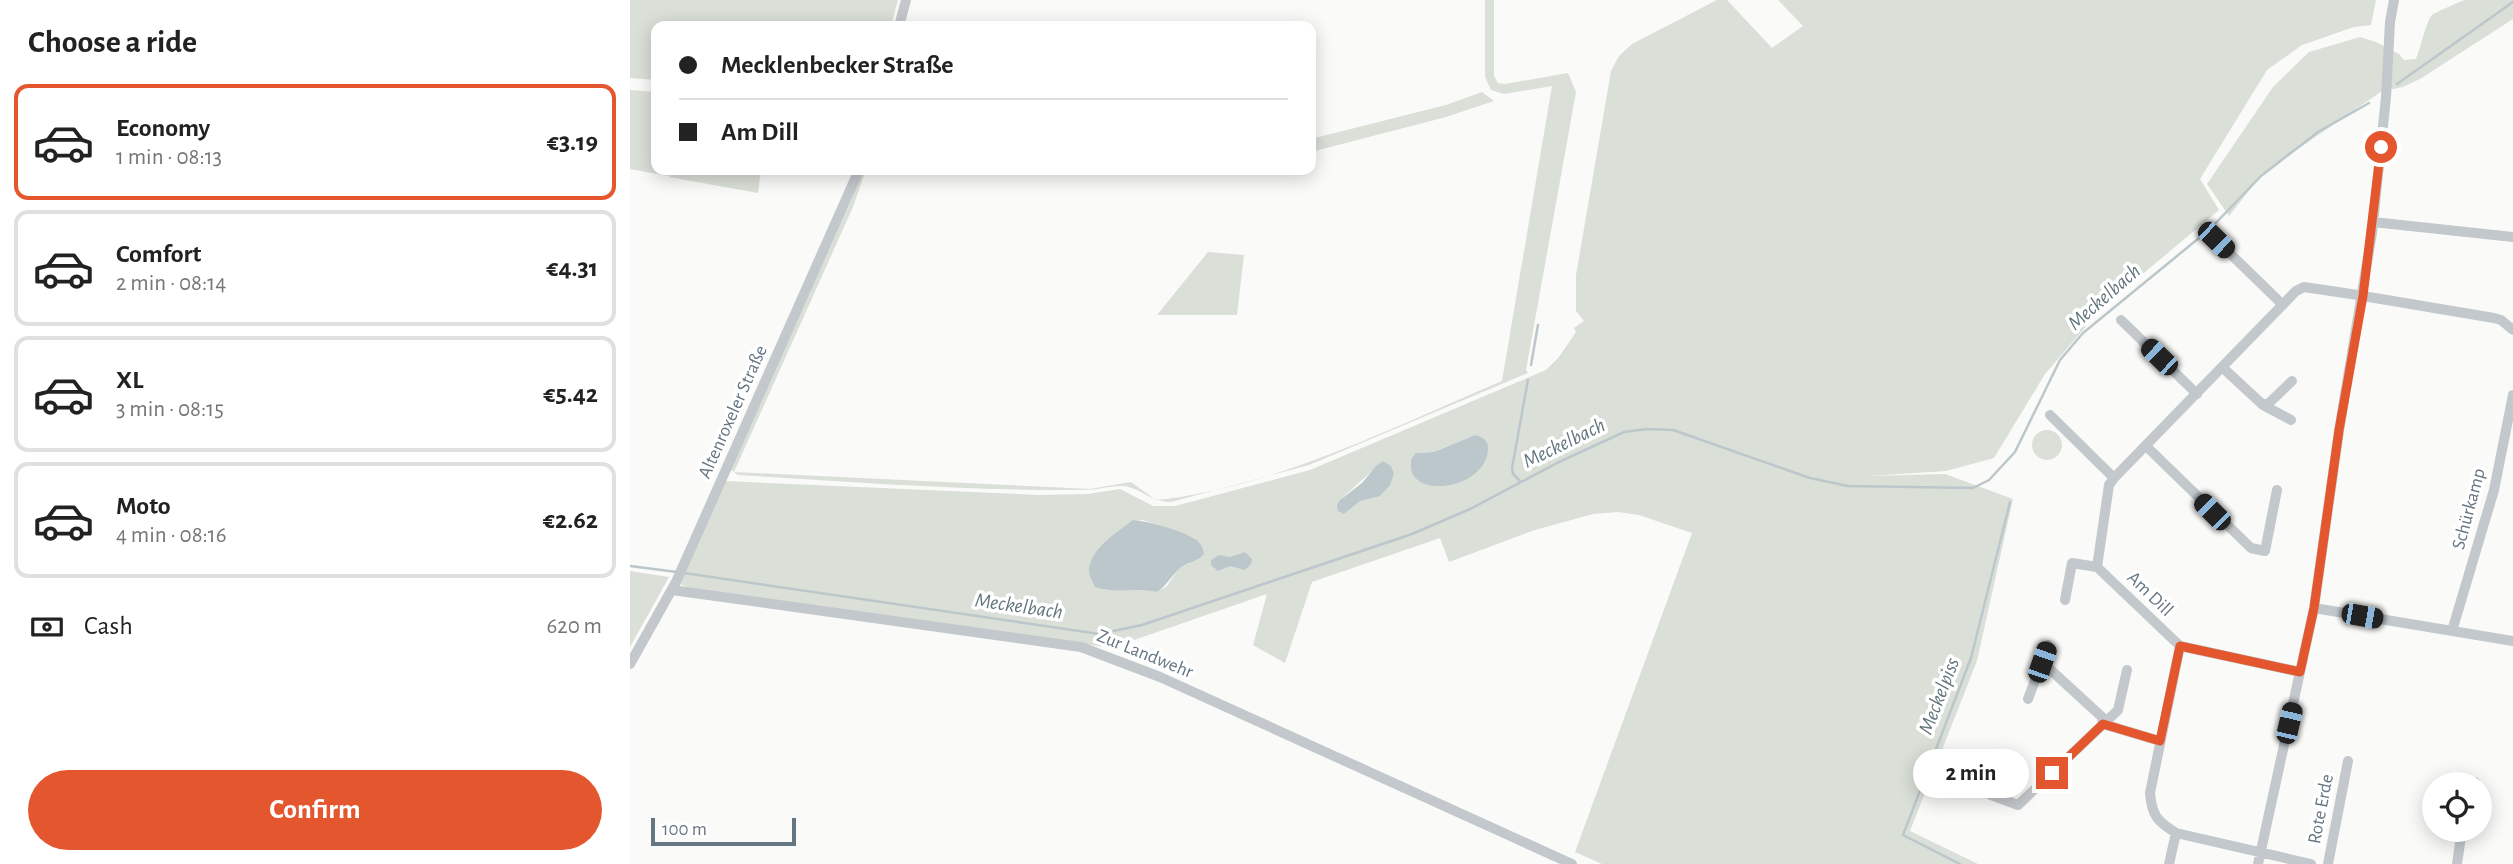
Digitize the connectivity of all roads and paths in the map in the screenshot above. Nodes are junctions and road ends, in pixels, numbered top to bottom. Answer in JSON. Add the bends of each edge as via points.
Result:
{"nodes":[{"id":1,"x":906,"y":0,"type":"edge"},
{"id":2,"x":2394,"y":0,"type":"edge"},
{"id":3,"x":900,"y":21,"type":"edge"},
{"id":4,"x":857,"y":175,"type":"edge"},
{"id":5,"x":2373,"y":222,"type":"junction"},
{"id":6,"x":2513,"y":237,"type":"edge"},
{"id":7,"x":2216,"y":240,"type":"dead end"},
{"id":8,"x":2363,"y":296,"type":"junction"},
{"id":9,"x":2283,"y":304,"type":"junction"},
{"id":10,"x":2121,"y":320,"type":"dead end"},
{"id":11,"x":2513,"y":330,"type":"edge"},
{"id":12,"x":2222,"y":367,"type":"junction"},
{"id":13,"x":2292,"y":381,"type":"dead end"},
{"id":14,"x":2197,"y":394,"type":"junction"},
{"id":15,"x":2513,"y":394,"type":"edge"},
{"id":16,"x":2263,"y":405,"type":"junction"},
{"id":17,"x":2049,"y":415,"type":"dead end"},
{"id":18,"x":2291,"y":421,"type":"dead end"},
{"id":19,"x":2146,"y":446,"type":"junction"},
{"id":20,"x":2114,"y":478,"type":"junction"},
{"id":21,"x":2277,"y":490,"type":"dead end"},
{"id":22,"x":2097,"y":567,"type":"junction"},
{"id":23,"x":674,"y":586,"type":"junction"},
{"id":24,"x":2065,"y":600,"type":"dead end"},
{"id":25,"x":2314,"y":608,"type":"junction"},
{"id":26,"x":2452,"y":631,"type":"junction"},
{"id":27,"x":2513,"y":641,"type":"edge"},
{"id":28,"x":2048,"y":645,"type":"dead end"},
{"id":29,"x":2180,"y":646,"type":"junction"},
{"id":30,"x":2042,"y":662,"type":"junction"},
{"id":31,"x":630,"y":664,"type":"edge"},
{"id":32,"x":2127,"y":670,"type":"dead end"},
{"id":33,"x":2300,"y":672,"type":"junction"},
{"id":34,"x":2028,"y":699,"type":"dead end"},
{"id":35,"x":2103,"y":724,"type":"junction"},
{"id":36,"x":2160,"y":741,"type":"junction"},
{"id":37,"x":2348,"y":761,"type":"dead end"},
{"id":38,"x":2001,"y":766,"type":"dead end"},
{"id":39,"x":2176,"y":833,"type":"junction"},
{"id":40,"x":2460,"y":842,"type":"edge"},
{"id":41,"x":2260,"y":851,"type":"junction"},
{"id":42,"x":1572,"y":864,"type":"edge"},
{"id":43,"x":2169,"y":864,"type":"edge"},
{"id":44,"x":2258,"y":864,"type":"edge"},
{"id":45,"x":2311,"y":864,"type":"edge"},
{"id":46,"x":2328,"y":864,"type":"edge"},
{"id":47,"x":2457,"y":864,"type":"edge"}],
"edges":[{"from":1,"to":3,"type":"street"},
{"from":2,"to":5,"type":"street"},
{"from":4,"to":23,"type":"street","name":"Altenroxeler Straße"},
{"from":5,"to":6,"type":"street"},
{"from":5,"to":8,"type":"street"},
{"from":7,"to":9,"type":"street"},
{"from":8,"to":9,"type":"street","via":[[2304,287]]},
{"from":8,"to":11,"type":"street","via":[[2494,318]]},
{"from":8,"to":25,"type":"street"},
{"from":9,"to":12,"type":"street"},
{"from":10,"to":14,"type":"street"},
{"from":12,"to":14,"type":"street"},
{"from":12,"to":16,"type":"street"},
{"from":13,"to":16,"type":"street"},
{"from":14,"to":19,"type":"street"},
{"from":15,"to":26,"type":"street","name":"Schürkamp","via":[[2494,490]]},
{"from":16,"to":18,"type":"street"},
{"from":17,"to":20,"type":"street"},
{"from":19,"to":20,"type":"street"},
{"from":19,"to":21,"type":"street","via":[[2250,548],[2265,551]]},
{"from":20,"to":22,"type":"street","via":[[2109,485]]},
{"from":22,"to":24,"type":"street","via":[[2072,563]]},
{"from":22,"to":29,"type":"street","name":"Am Dill"},
{"from":23,"to":31,"type":"street","name":"Altenroxeler Straße"},
{"from":23,"to":42,"type":"street","name":"Zur Landwehr","via":[[1081,647],[1160,677]]},
{"from":25,"to":26,"type":"street"},
{"from":25,"to":33,"type":"street"},
{"from":26,"to":27,"type":"street"},
{"from":28,"to":30,"type":"street"},
{"from":29,"to":33,"type":"street"},
{"from":29,"to":36,"type":"street"},
{"from":30,"to":34,"type":"street"},
{"from":30,"to":35,"type":"street","via":[[2102,717]]},
{"from":32,"to":35,"type":"street","via":[[2118,710]]},
{"from":33,"to":41,"type":"street"},
{"from":35,"to":36,"type":"street"},
{"from":35,"to":38,"type":"street","via":[[2018,805],[1991,795]]},
{"from":36,"to":39,"type":"street","via":[[2150,793],[2152,810],[2160,823]]},
{"from":37,"to":46,"type":"street","name":"Rote Erde"},
{"from":39,"to":41,"type":"street"},
{"from":39,"to":43,"type":"street"},
{"from":40,"to":47,"type":"street"},
{"from":41,"to":44,"type":"street"},
{"from":41,"to":45,"type":"street","name":"Rote Erde"}]}
